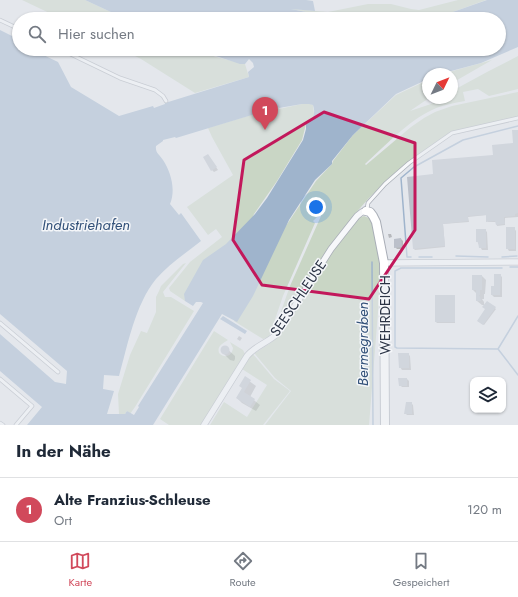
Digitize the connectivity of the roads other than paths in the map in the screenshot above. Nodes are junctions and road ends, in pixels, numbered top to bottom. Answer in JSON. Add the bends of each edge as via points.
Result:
{"nodes":[{"id":1,"x":0,"y":20,"type":"edge"},
{"id":2,"x":12,"y":26,"type":"edge"},
{"id":3,"x":74,"y":56,"type":"edge"},
{"id":4,"x":166,"y":102,"type":"dead end"},
{"id":5,"x":518,"y":118,"type":"edge"},
{"id":6,"x":366,"y":211,"type":"junction"},
{"id":7,"x":518,"y":262,"type":"edge"},
{"id":8,"x":384,"y":263,"type":"junction"},
{"id":9,"x":0,"y":323,"type":"edge"},
{"id":10,"x":58,"y":372,"type":"dead end"},
{"id":11,"x":0,"y":379,"type":"edge"},
{"id":12,"x":4,"y":382,"type":"junction"},
{"id":13,"x":0,"y":387,"type":"edge"},
{"id":14,"x":0,"y":423,"type":"edge"},
{"id":15,"x":2,"y":425,"type":"edge"},
{"id":16,"x":16,"y":425,"type":"edge"},
{"id":17,"x":204,"y":425,"type":"edge"},
{"id":18,"x":385,"y":425,"type":"edge"}],
"edges":[{"from":1,"to":2,"type":"lane"},
{"from":3,"to":4,"type":"lane","via":[[120,78],[155,90]]},
{"from":5,"to":6,"type":"lane","via":[[452,133],[445,137],[385,184],[368,203]]},
{"from":6,"to":8,"type":"street","name":"WEHRDEICH","via":[[370,212],[376,222]]},
{"from":6,"to":17,"type":"street","name":"SEESCHLEUSE","via":[[357,216],[331,249],[277,334],[247,356]]},
{"from":7,"to":8,"type":"street"},
{"from":8,"to":18,"type":"street","name":"WEHRDEICH"},
{"from":9,"to":10,"type":"lane"},
{"from":11,"to":12,"type":"lane"},
{"from":12,"to":13,"type":"lane"},
{"from":12,"to":16,"type":"lane","via":[[32,406]]},
{"from":14,"to":15,"type":"lane"}]}
